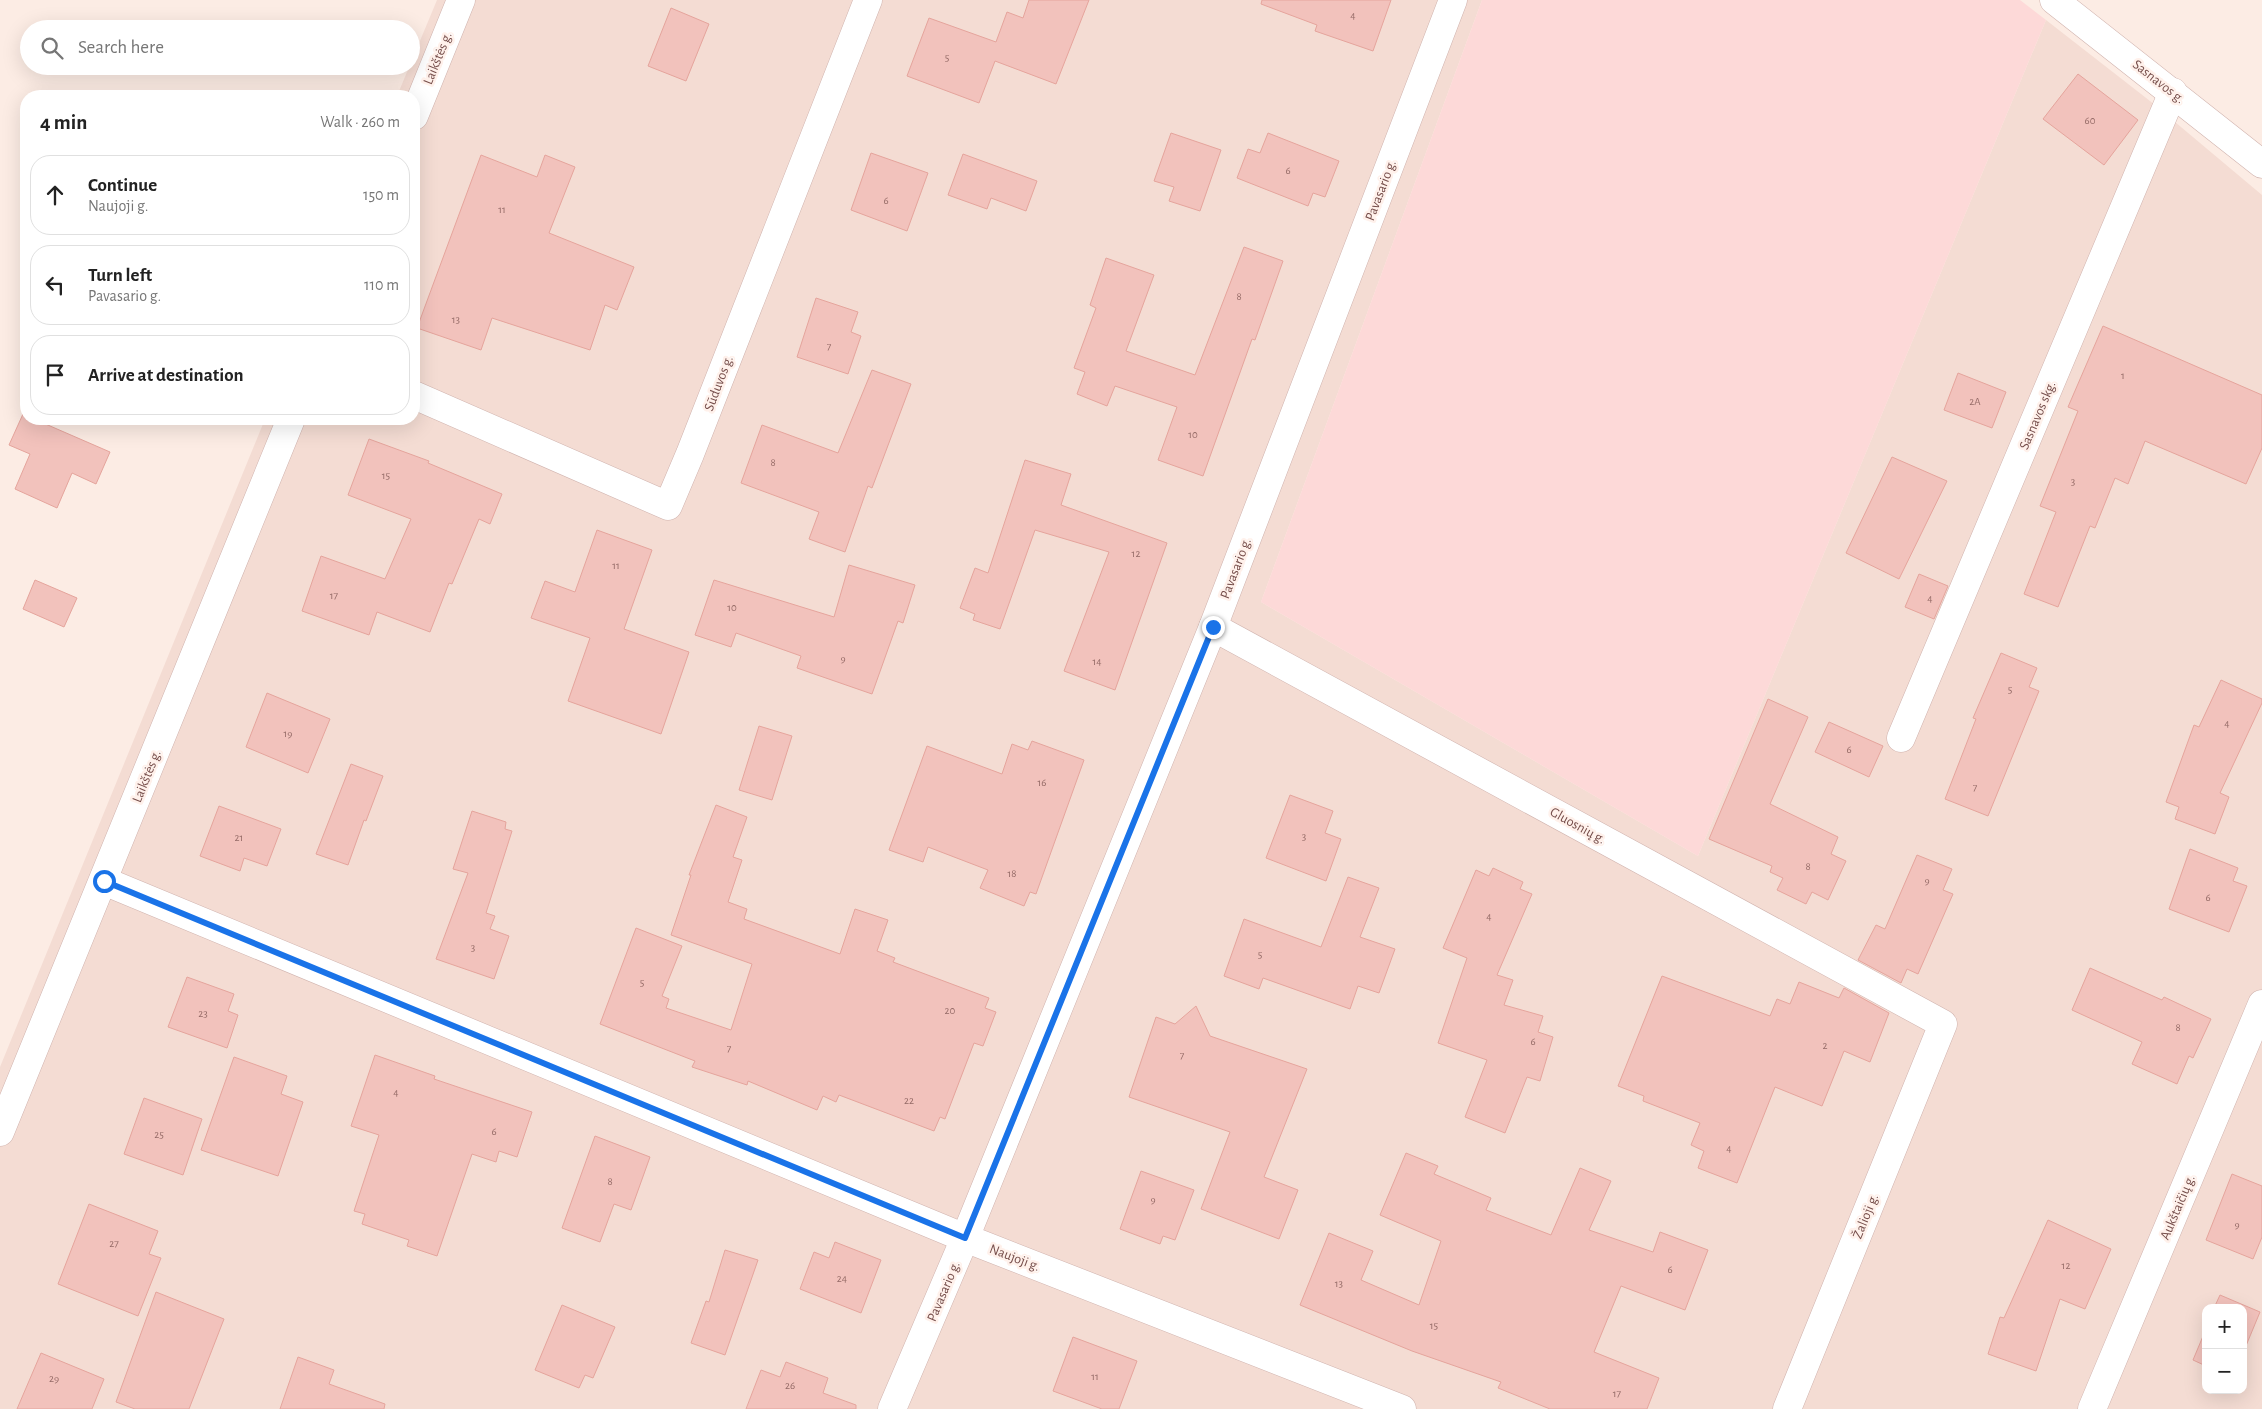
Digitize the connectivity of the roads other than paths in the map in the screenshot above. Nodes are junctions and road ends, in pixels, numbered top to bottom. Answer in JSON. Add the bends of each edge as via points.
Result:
{"nodes":[{"id":1,"x":461,"y":0,"type":"edge"},
{"id":2,"x":868,"y":0,"type":"edge"},
{"id":3,"x":1453,"y":0,"type":"edge"},
{"id":4,"x":2054,"y":0,"type":"edge"},
{"id":5,"x":2173,"y":92,"type":"junction"},
{"id":6,"x":420,"y":101,"type":"edge"},
{"id":7,"x":2262,"y":164,"type":"edge"},
{"id":8,"x":420,"y":398,"type":"edge"},
{"id":9,"x":289,"y":425,"type":"edge"},
{"id":10,"x":1213,"y":627,"type":"junction"},
{"id":11,"x":1901,"y":738,"type":"dead end"},
{"id":12,"x":104,"y":881,"type":"junction"},
{"id":13,"x":2262,"y":1004,"type":"edge"},
{"id":14,"x":1943,"y":1024,"type":"joint"},
{"id":15,"x":0,"y":1132,"type":"edge"},
{"id":16,"x":965,"y":1238,"type":"junction"},
{"id":17,"x":892,"y":1409,"type":"edge"},
{"id":18,"x":1402,"y":1409,"type":"edge"},
{"id":19,"x":1787,"y":1409,"type":"edge"},
{"id":20,"x":2092,"y":1409,"type":"edge"}],
"edges":[{"from":1,"to":6,"type":"street","name":"Laikštės g."},
{"from":2,"to":8,"type":"street","name":"Sūduvos g.","via":[[668,506]]},
{"from":3,"to":10,"type":"street","name":"Pavasario g."},
{"from":4,"to":5,"type":"street","name":"Sasnavos g."},
{"from":5,"to":7,"type":"street","name":"Sasnavos g."},
{"from":5,"to":11,"type":"street","name":"Sasnavos skg."},
{"from":9,"to":12,"type":"street","name":"Laikštės g."},
{"from":10,"to":14,"type":"street","name":"Gluosnių g."},
{"from":10,"to":16,"type":"street","name":"Pavasario g."},
{"from":12,"to":15,"type":"street","name":"Laikštės g."},
{"from":12,"to":16,"type":"street","name":"Naujoji g."},
{"from":13,"to":20,"type":"street","name":"Aukštaičių g."},
{"from":14,"to":19,"type":"street","name":"Žalioji g."},
{"from":16,"to":17,"type":"street","name":"Pavasario g."},
{"from":16,"to":18,"type":"street","name":"Naujoji g."}]}
